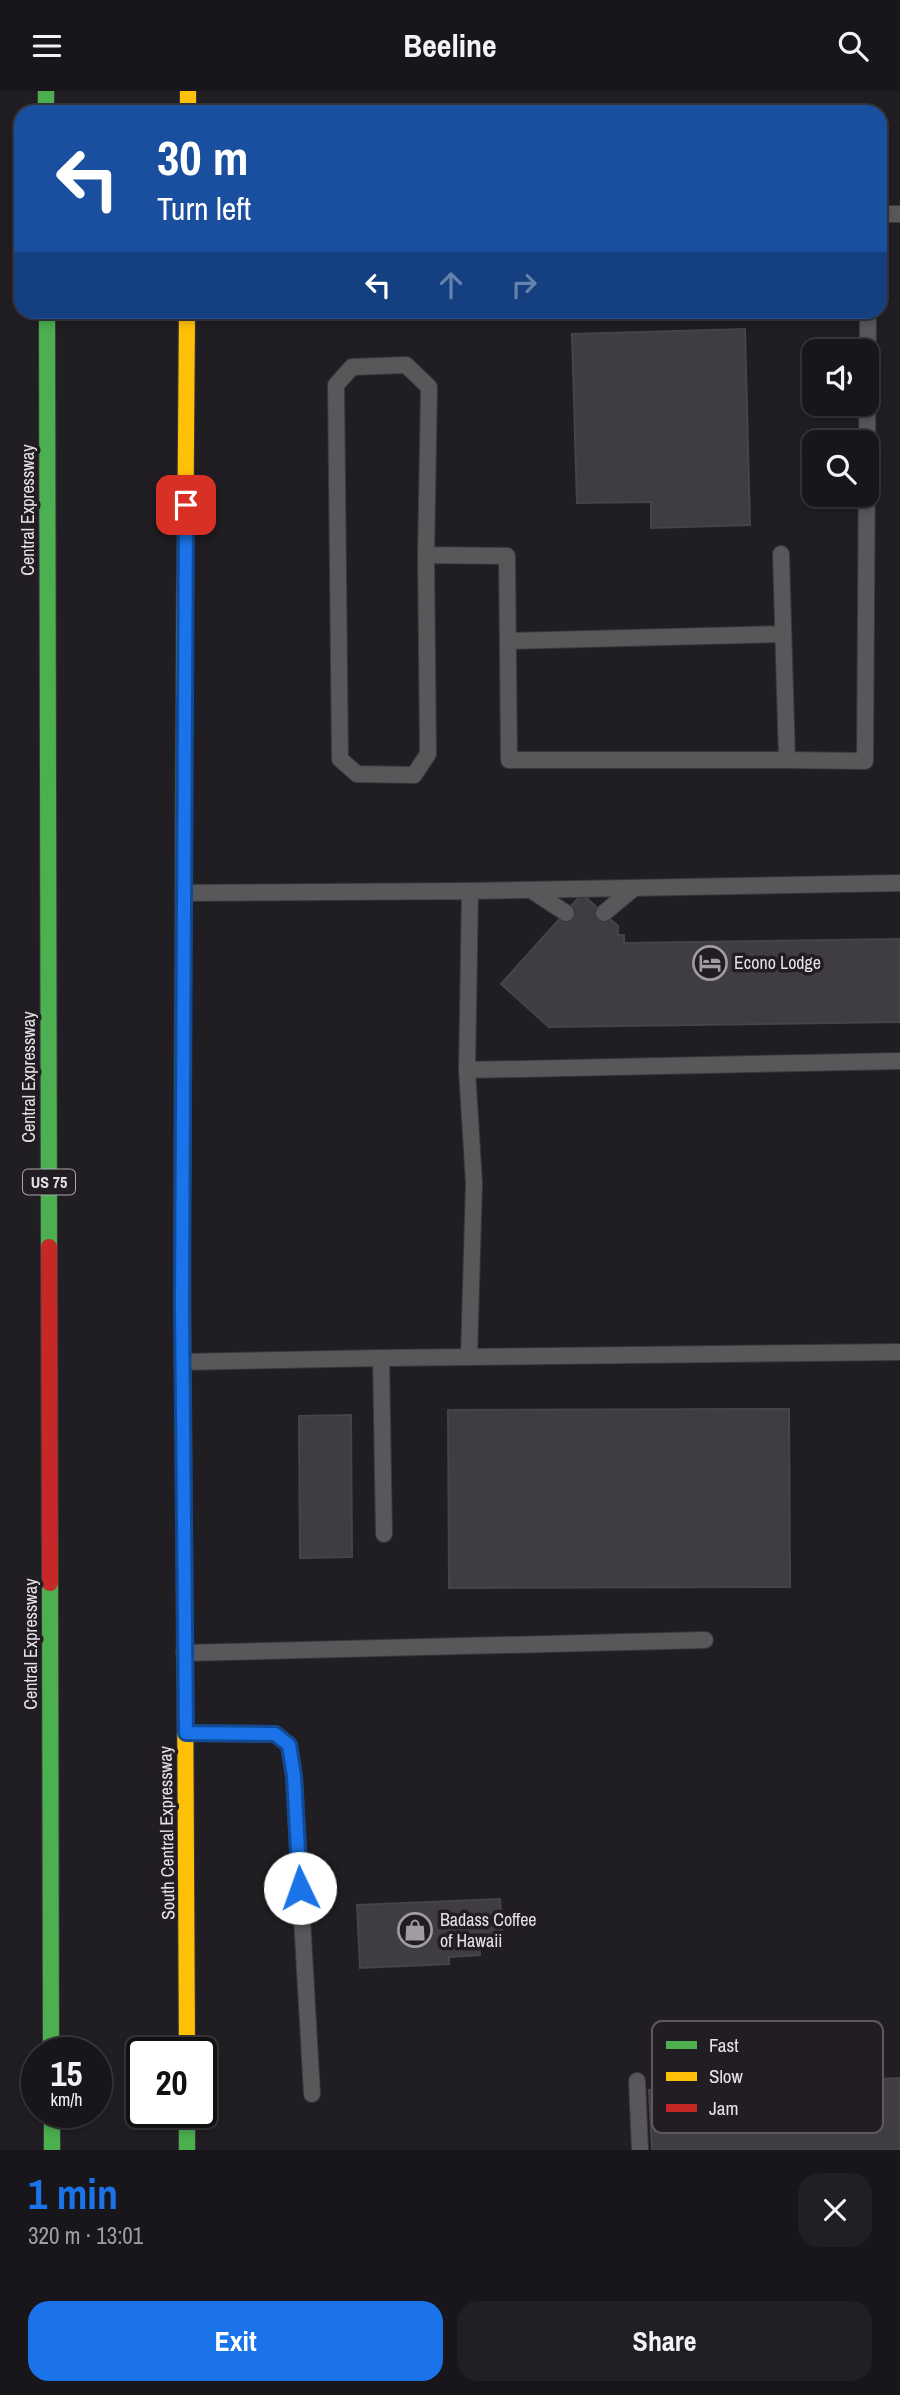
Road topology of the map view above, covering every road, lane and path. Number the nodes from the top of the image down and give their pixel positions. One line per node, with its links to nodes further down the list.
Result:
1 (47, 319): 26 (main road, Central Expressway / US 75)
2 (187, 319): 13 (main road, South Central Expressway)
3 (868, 319): 8 (lane)
4 (781, 554): 6 (lane)
5 (426, 555): 5 (lane); 7 (lane)
6 (783, 635): 7 (lane); 8 (lane)
7 (508, 641): 8 (lane)
8 (787, 760)
9 (900, 883): 10 (lane)
10 (634, 888): 11 (lane); 15 (lane)
11 (531, 890): 12 (lane); 14 (lane)
12 (470, 891): 13 (lane); 17 (lane)
13 (183, 893): 21 (main road, South Central Expressway)
14 (566, 913)
15 (604, 913)
16 (900, 1061): 17 (lane)
17 (467, 1070): 19 (lane)
18 (900, 1352): 19 (lane)
19 (469, 1356): 20 (lane)
20 (381, 1358): 21 (lane); 22 (lane)
21 (182, 1362): 24 (main road, South Central Expressway)
22 (384, 1534)
23 (705, 1640): 24 (lane)
24 (184, 1653): 25 (main road, South Central Expressway)
25 (186, 1733): 27 (main road, South Central Expressway); 29 (lane)
26 (51, 2037)
27 (187, 2037)
28 (637, 2081): 34 (lane)
29 (312, 2094)
30 (52, 2128): 32 (main road)
31 (187, 2128): 33 (main road)
32 (52, 2150)
33 (187, 2150)
34 (640, 2150)

